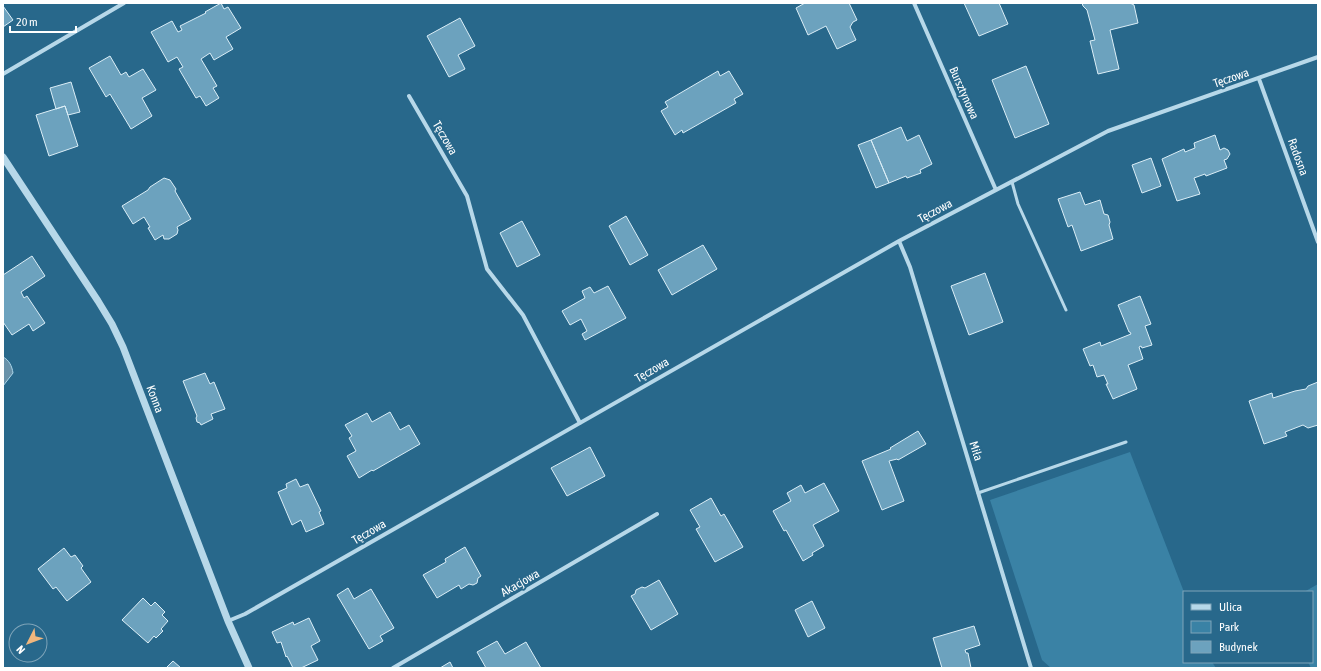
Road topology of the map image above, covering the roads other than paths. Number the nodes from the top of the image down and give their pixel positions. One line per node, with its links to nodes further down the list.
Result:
1 (124, 3): 4 (street)
2 (914, 3): 9 (street, Bursztynowa)
3 (1318, 57): 5 (street, Tęczowa)
4 (3, 74)
5 (1259, 79): 8 (street, Tęczowa); 11 (street, Radosna)
6 (410, 96): 13 (street, Tęczowa)
7 (3, 157): 17 (street, Konna)
8 (1012, 182): 9 (street, Tęczowa); 12 (lane)
9 (996, 190): 10 (street, Tęczowa)
10 (899, 241): 13 (street, Tęczowa); 15 (street, Miła)
11 (1318, 242)
12 (1066, 310)
13 (580, 422): 17 (street, Tęczowa)
14 (1126, 442): 15 (lane)
15 (978, 493): 20 (street, Miła)
16 (657, 514): 19 (street, Akacjowa)
17 (228, 621): 18 (street, Konna)
18 (249, 668)
19 (393, 668)
20 (1031, 668)

